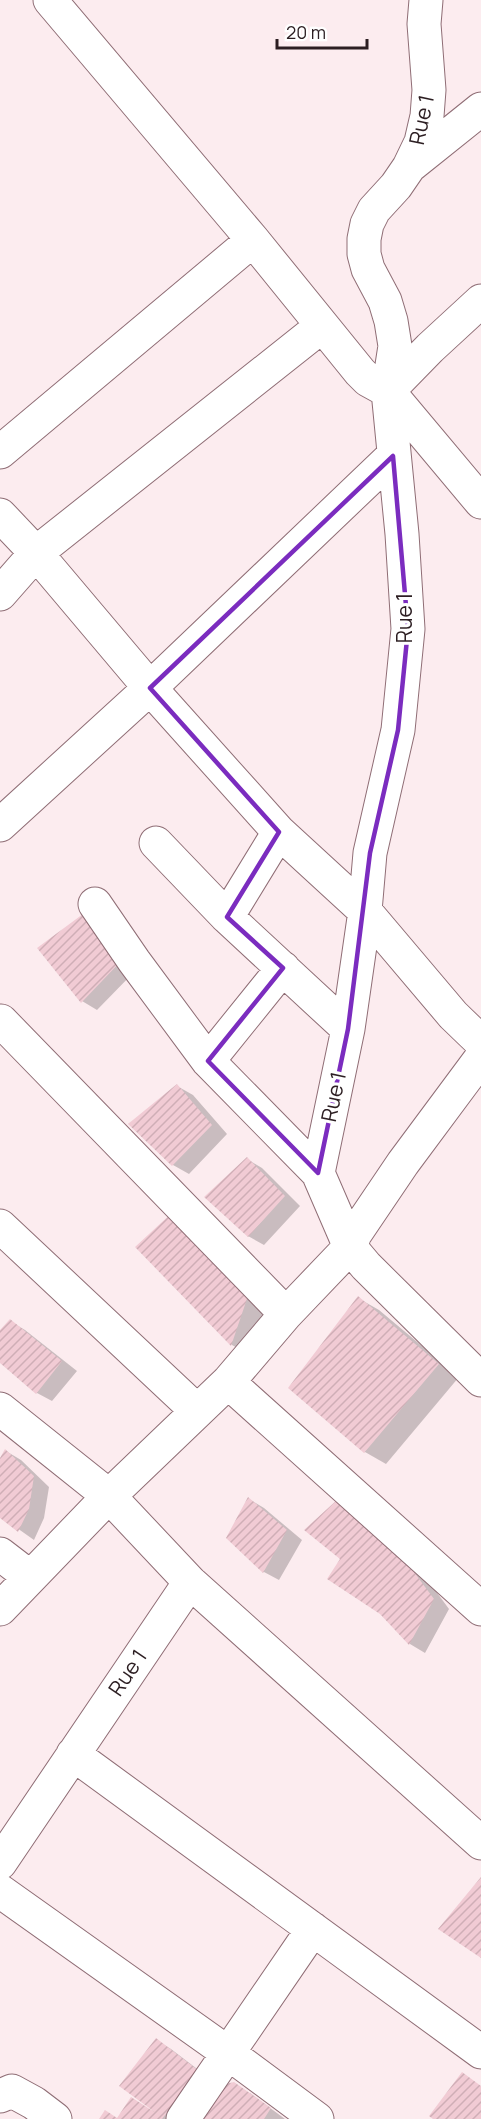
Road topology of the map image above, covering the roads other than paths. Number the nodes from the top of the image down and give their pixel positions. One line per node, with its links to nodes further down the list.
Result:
1 (50, 0): 6 (street)
2 (75, 0): 9 (street)
3 (426, 0): 5 (street, Rue 1)
4 (481, 109): 5 (street)
5 (410, 167): 9 (street, Rue 1)
6 (253, 240): 8 (street); 10 (street)
7 (481, 301): 9 (street)
8 (322, 326): 9 (street); 14 (street)
9 (388, 391): 11 (street, Rue 1); 12 (street)
10 (0, 452)
11 (393, 456): 16 (street); 21 (street, Rue 1)
12 (481, 502)
13 (0, 515): 14 (street)
14 (36, 553): 15 (street); 16 (street)
15 (0, 594)
16 (150, 688): 17 (street); 18 (street)
17 (0, 825)
18 (279, 832): 21 (street); 22 (street)
19 (156, 843): 22 (street)
20 (95, 903): 28 (street)
21 (365, 911): 25 (street, Rue 1); 26 (street)
22 (227, 917): 23 (street)
23 (283, 968): 25 (street); 28 (street)
24 (2, 1021): 32 (street)
25 (348, 1029): 29 (street, Rue 1)
26 (481, 1042)
27 (481, 1058): 31 (street)
28 (208, 1061): 29 (street)
29 (318, 1173): 31 (street)
30 (0, 1226): 36 (street)
31 (350, 1247): 32 (street); 33 (street)
32 (286, 1314): 34 (street)
33 (481, 1380)
34 (228, 1382): 36 (street); 42 (street)
35 (0, 1409): 37 (street)
36 (197, 1411): 37 (street)
37 (109, 1496): 39 (street); 40 (street)
38 (0, 1554): 39 (street)
39 (30, 1577): 41 (street)
40 (190, 1582): 43 (street, Rue 1); 44 (street)
41 (0, 1609)
42 (481, 1609)
43 (74, 1754): 45 (street, Rue 1); 47 (street)
44 (481, 1843)
45 (0, 1863)
46 (0, 1891): 49 (street)
47 (313, 1929): 48 (street); 49 (street)
48 (481, 2052)
49 (228, 2053): 52 (street); 53 (street)
50 (0, 2096): 51 (street)
51 (56, 2119)
52 (183, 2119)
53 (317, 2119)

